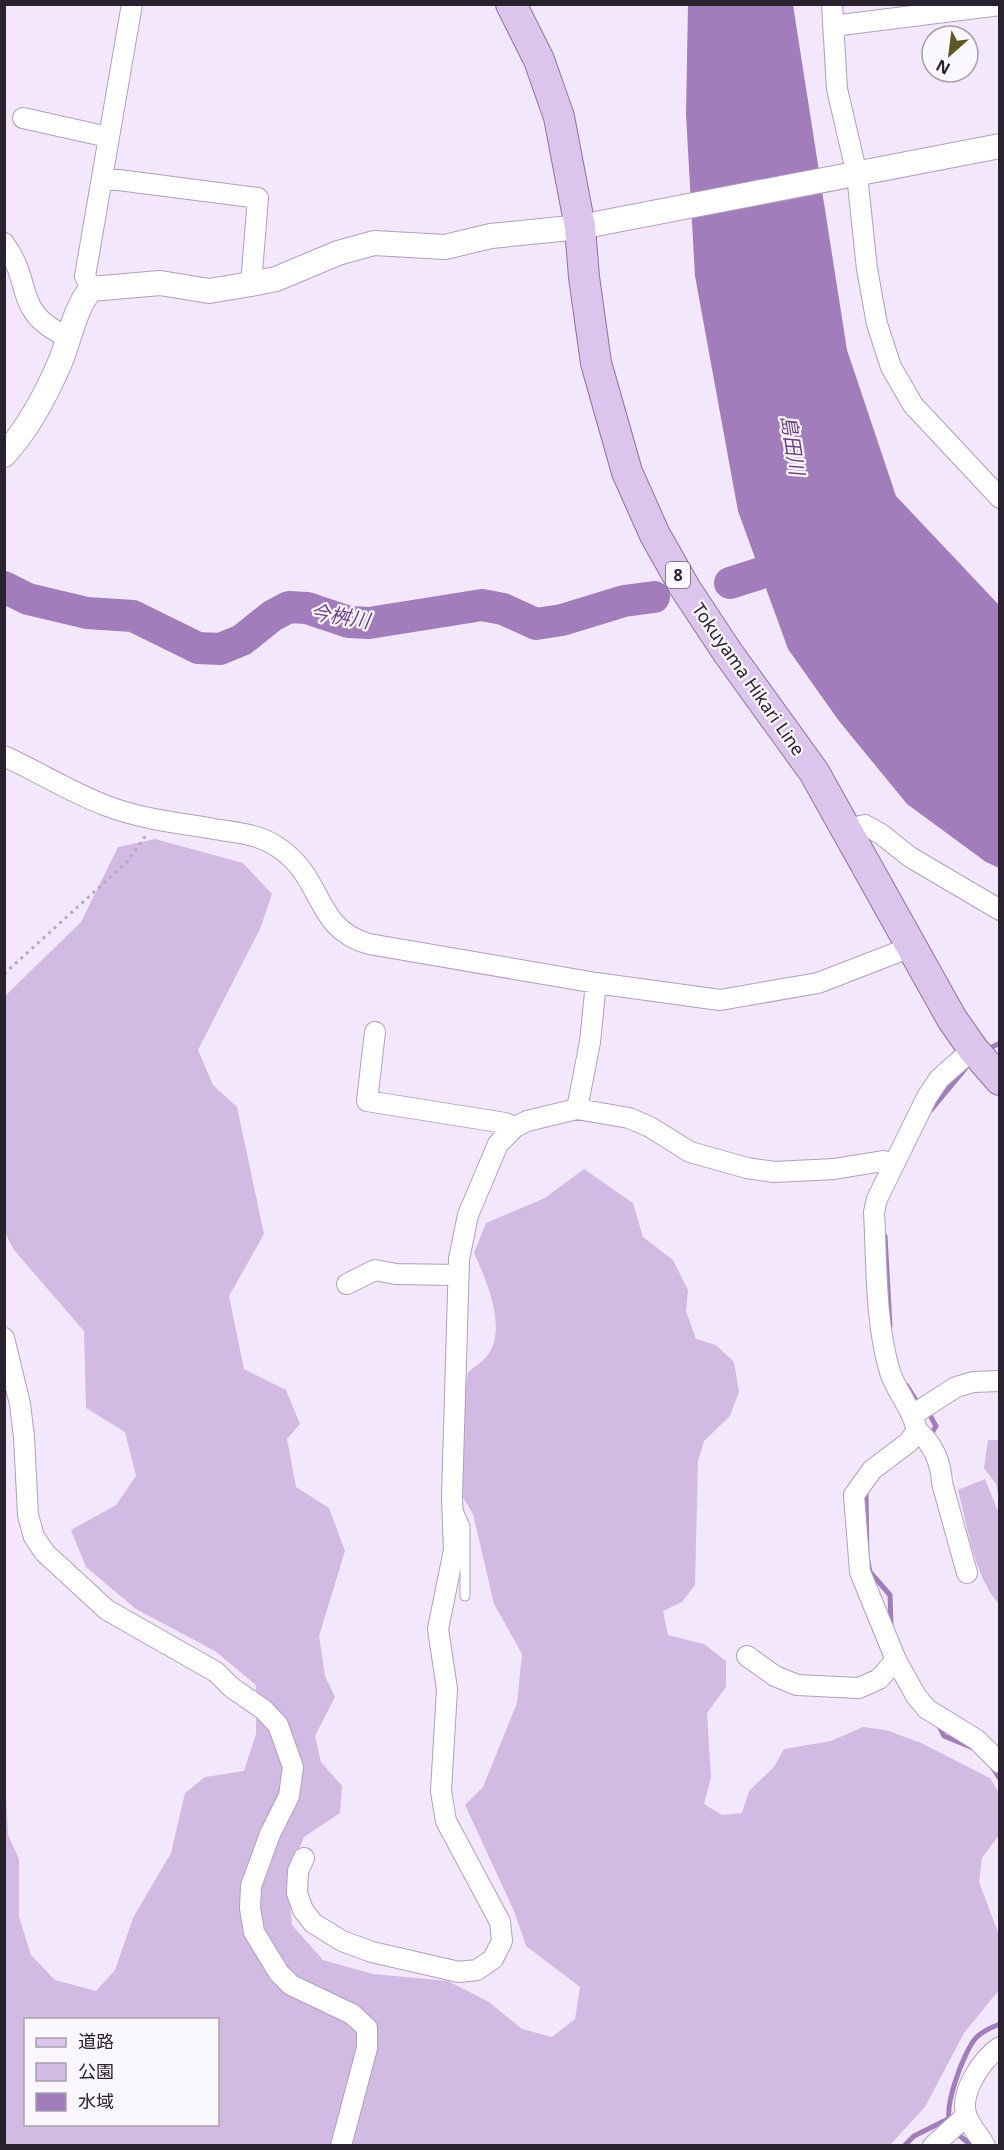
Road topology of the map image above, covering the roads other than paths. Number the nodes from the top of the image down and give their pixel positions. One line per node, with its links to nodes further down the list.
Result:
1 (132, 4): 7 (street)
2 (511, 4): 11 (main road, Tokuyama Hikari Line / 8)
3 (832, 4): 5 (street)
4 (999, 5): 5 (street)
5 (833, 26): 9 (street)
6 (23, 118): 7 (street)
7 (108, 137): 10 (street)
8 (999, 146): 9 (street)
9 (848, 177): 11 (street); 17 (street)
10 (103, 178): 13 (street); 14 (street)
11 (589, 225): 13 (street); 19 (main road, Tokuyama Hikari Line / 8)
12 (4, 243): 15 (street)
13 (251, 284): 14 (street)
14 (91, 288): 15 (street)
15 (69, 338): 16 (street)
16 (4, 455)
17 (999, 498)
18 (4, 756): 22 (street)
19 (848, 829): 20 (street); 21 (main road, Tokuyama Hikari Line / 8)
20 (999, 910)
21 (911, 947): 22 (street); 24 (main road, Tokuyama Hikari Line / 8)
22 (596, 983): 26 (street)
23 (375, 1032): 27 (street)
24 (973, 1049): 25 (main road, Tokuyama Hikari Line / 8); 28 (street)
25 (999, 1080)
26 (577, 1108): 27 (street); 28 (street)
27 (515, 1127): 29 (street)
28 (894, 1163): 33 (street)
29 (457, 1275): 30 (street); 34 (street)
30 (347, 1284)
31 (4, 1338): 43 (street)
32 (999, 1381): 33 (street)
33 (915, 1422): 35 (street); 38 (street)
34 (452, 1497): 36 (lane); 40 (street)
35 (967, 1573)
36 (465, 1596)
37 (747, 1656): 38 (street)
38 (896, 1660): 39 (street)
39 (999, 1763)
40 (304, 1858)
41 (999, 2047): 42 (street)
42 (966, 2116): 44 (street); 45 (street)
43 (340, 2145)
44 (933, 2145)
45 (984, 2145)

